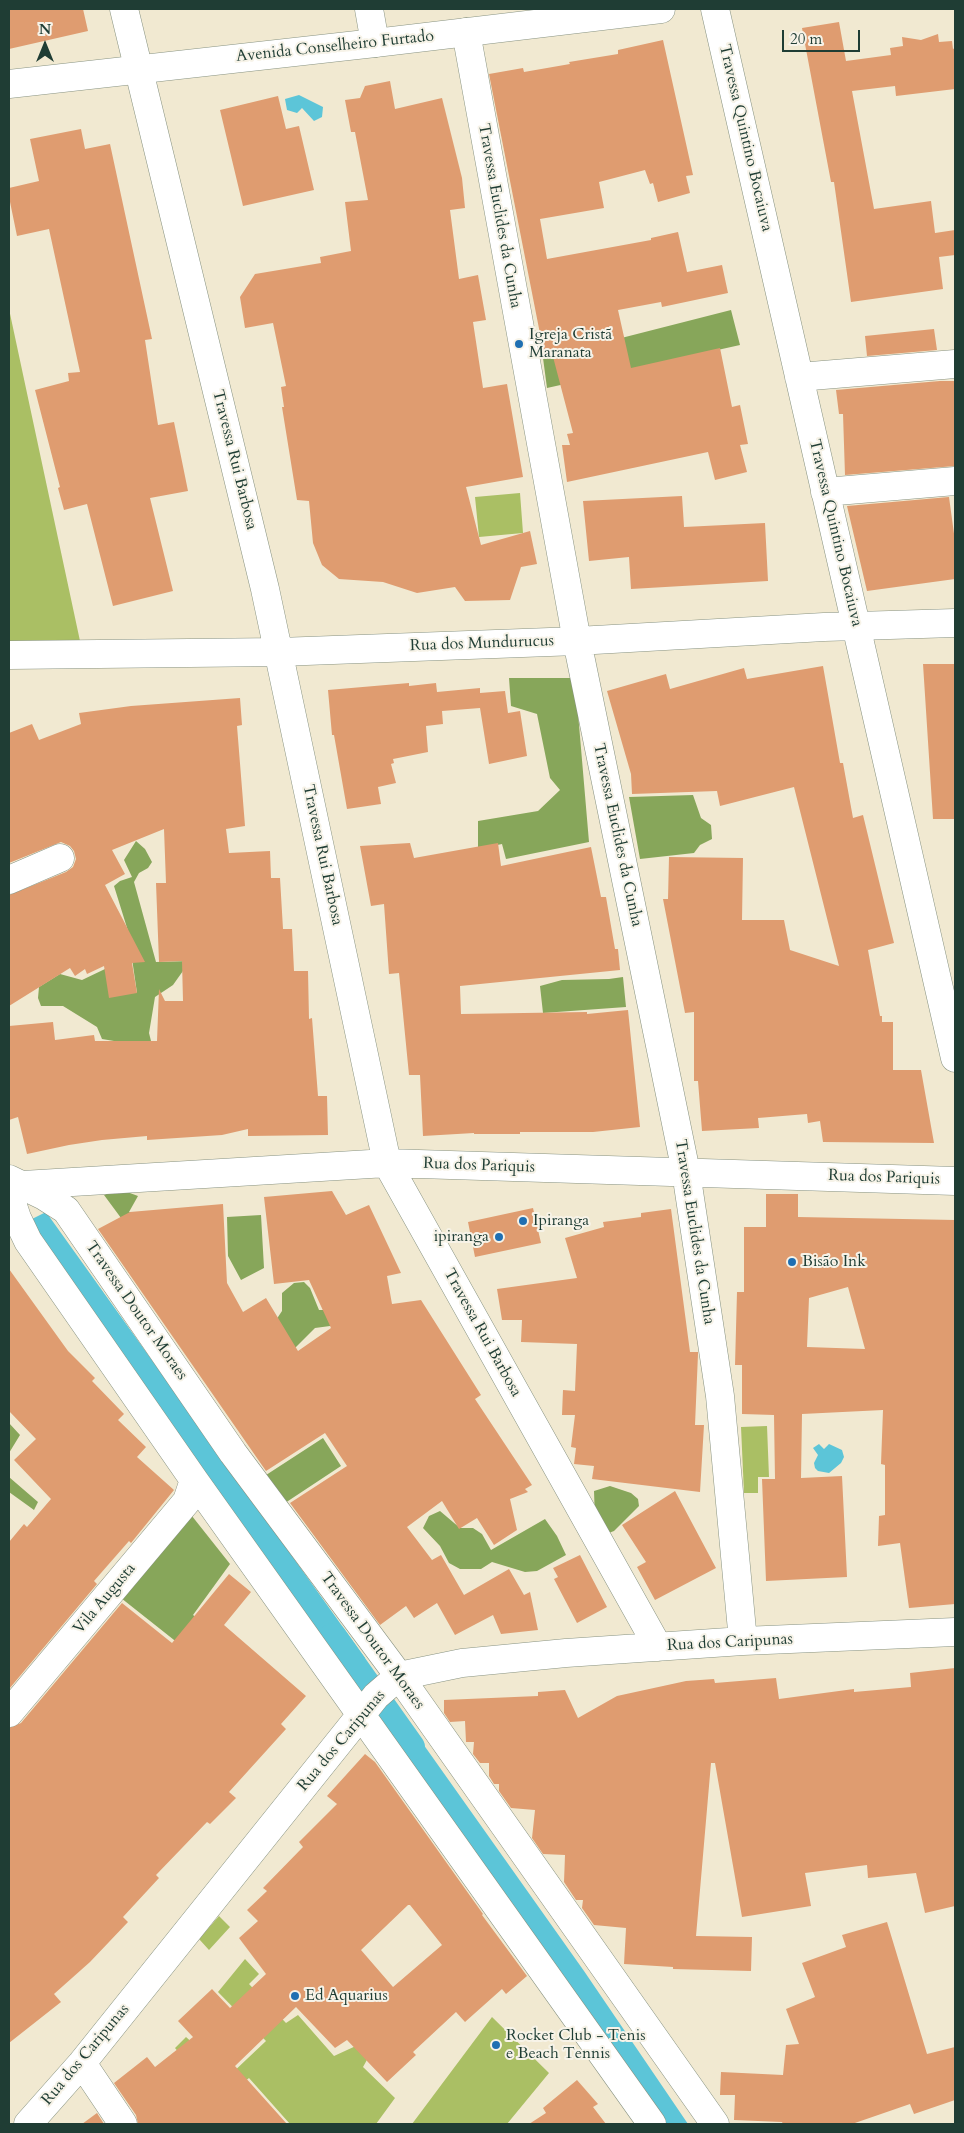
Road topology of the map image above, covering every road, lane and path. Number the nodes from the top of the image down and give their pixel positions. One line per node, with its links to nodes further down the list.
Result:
1 (124, 9): 7 (street, Travessa Rui Barbosa)
2 (369, 9): 6 (street)
3 (661, 9): 5 (street, Avenida Conselheiro Furtado)
4 (715, 9): 10 (street, Travessa Quintino Bocaiuva)
5 (466, 32): 6 (street, Avenida Conselheiro Furtado); 15 (street, Travessa Euclides da Cunha)
6 (375, 43): 7 (street, Avenida Conselheiro Furtado)
7 (138, 68): 8 (street, Avenida Conselheiro Furtado); 16 (street, Travessa Rui Barbosa)
8 (9, 84)
9 (955, 364): 10 (street)
10 (799, 377): 12 (street, Travessa Quintino Bocaiuva)
11 (955, 481): 12 (street)
12 (826, 492): 14 (street, Travessa Quintino Bocaiuva)
13 (955, 623): 14 (street, Rua dos Mundurucus)
14 (856, 626): 15 (street, Rua dos Mundurucus); 20 (street, Travessa Quintino Bocaiuva)
15 (577, 641): 16 (street, Rua dos Mundurucus); 22 (street, Travessa Euclides da Cunha)
16 (279, 652): 17 (street, Rua dos Mundurucus); 21 (street, Travessa Rui Barbosa)
17 (9, 655)
18 (60, 858): 19 (street)
19 (9, 880)
20 (955, 1058)
21 (387, 1163): 22 (street, Rua dos Pariquis); 24 (street, Rua dos Pariquis); 28 (street, Travessa Rui Barbosa)
22 (686, 1172): 23 (street, Rua dos Pariquis); 27 (street, Travessa Euclides da Cunha)
23 (955, 1181)
24 (11, 1190): 25 (street); 29 (street, Travessa Doutor Moraes)
25 (194, 1480): 30 (street, Vila Augusta); 31 (street)
26 (955, 1632): 27 (street, Rua dos Caripunas)
27 (744, 1641): 28 (street, Rua dos Caripunas)
28 (658, 1647): 29 (street, Rua dos Caripunas)
29 (399, 1676): 31 (street, Rua dos Caripunas); 36 (street, Travessa Doutor Moraes)
30 (9, 1713)
31 (362, 1716): 32 (street, Rua dos Caripunas); 35 (street)
32 (82, 2063): 33 (street, Rua dos Caripunas); 34 (street)
33 (28, 2124)
34 (123, 2124)
35 (652, 2124)
36 (715, 2124)

